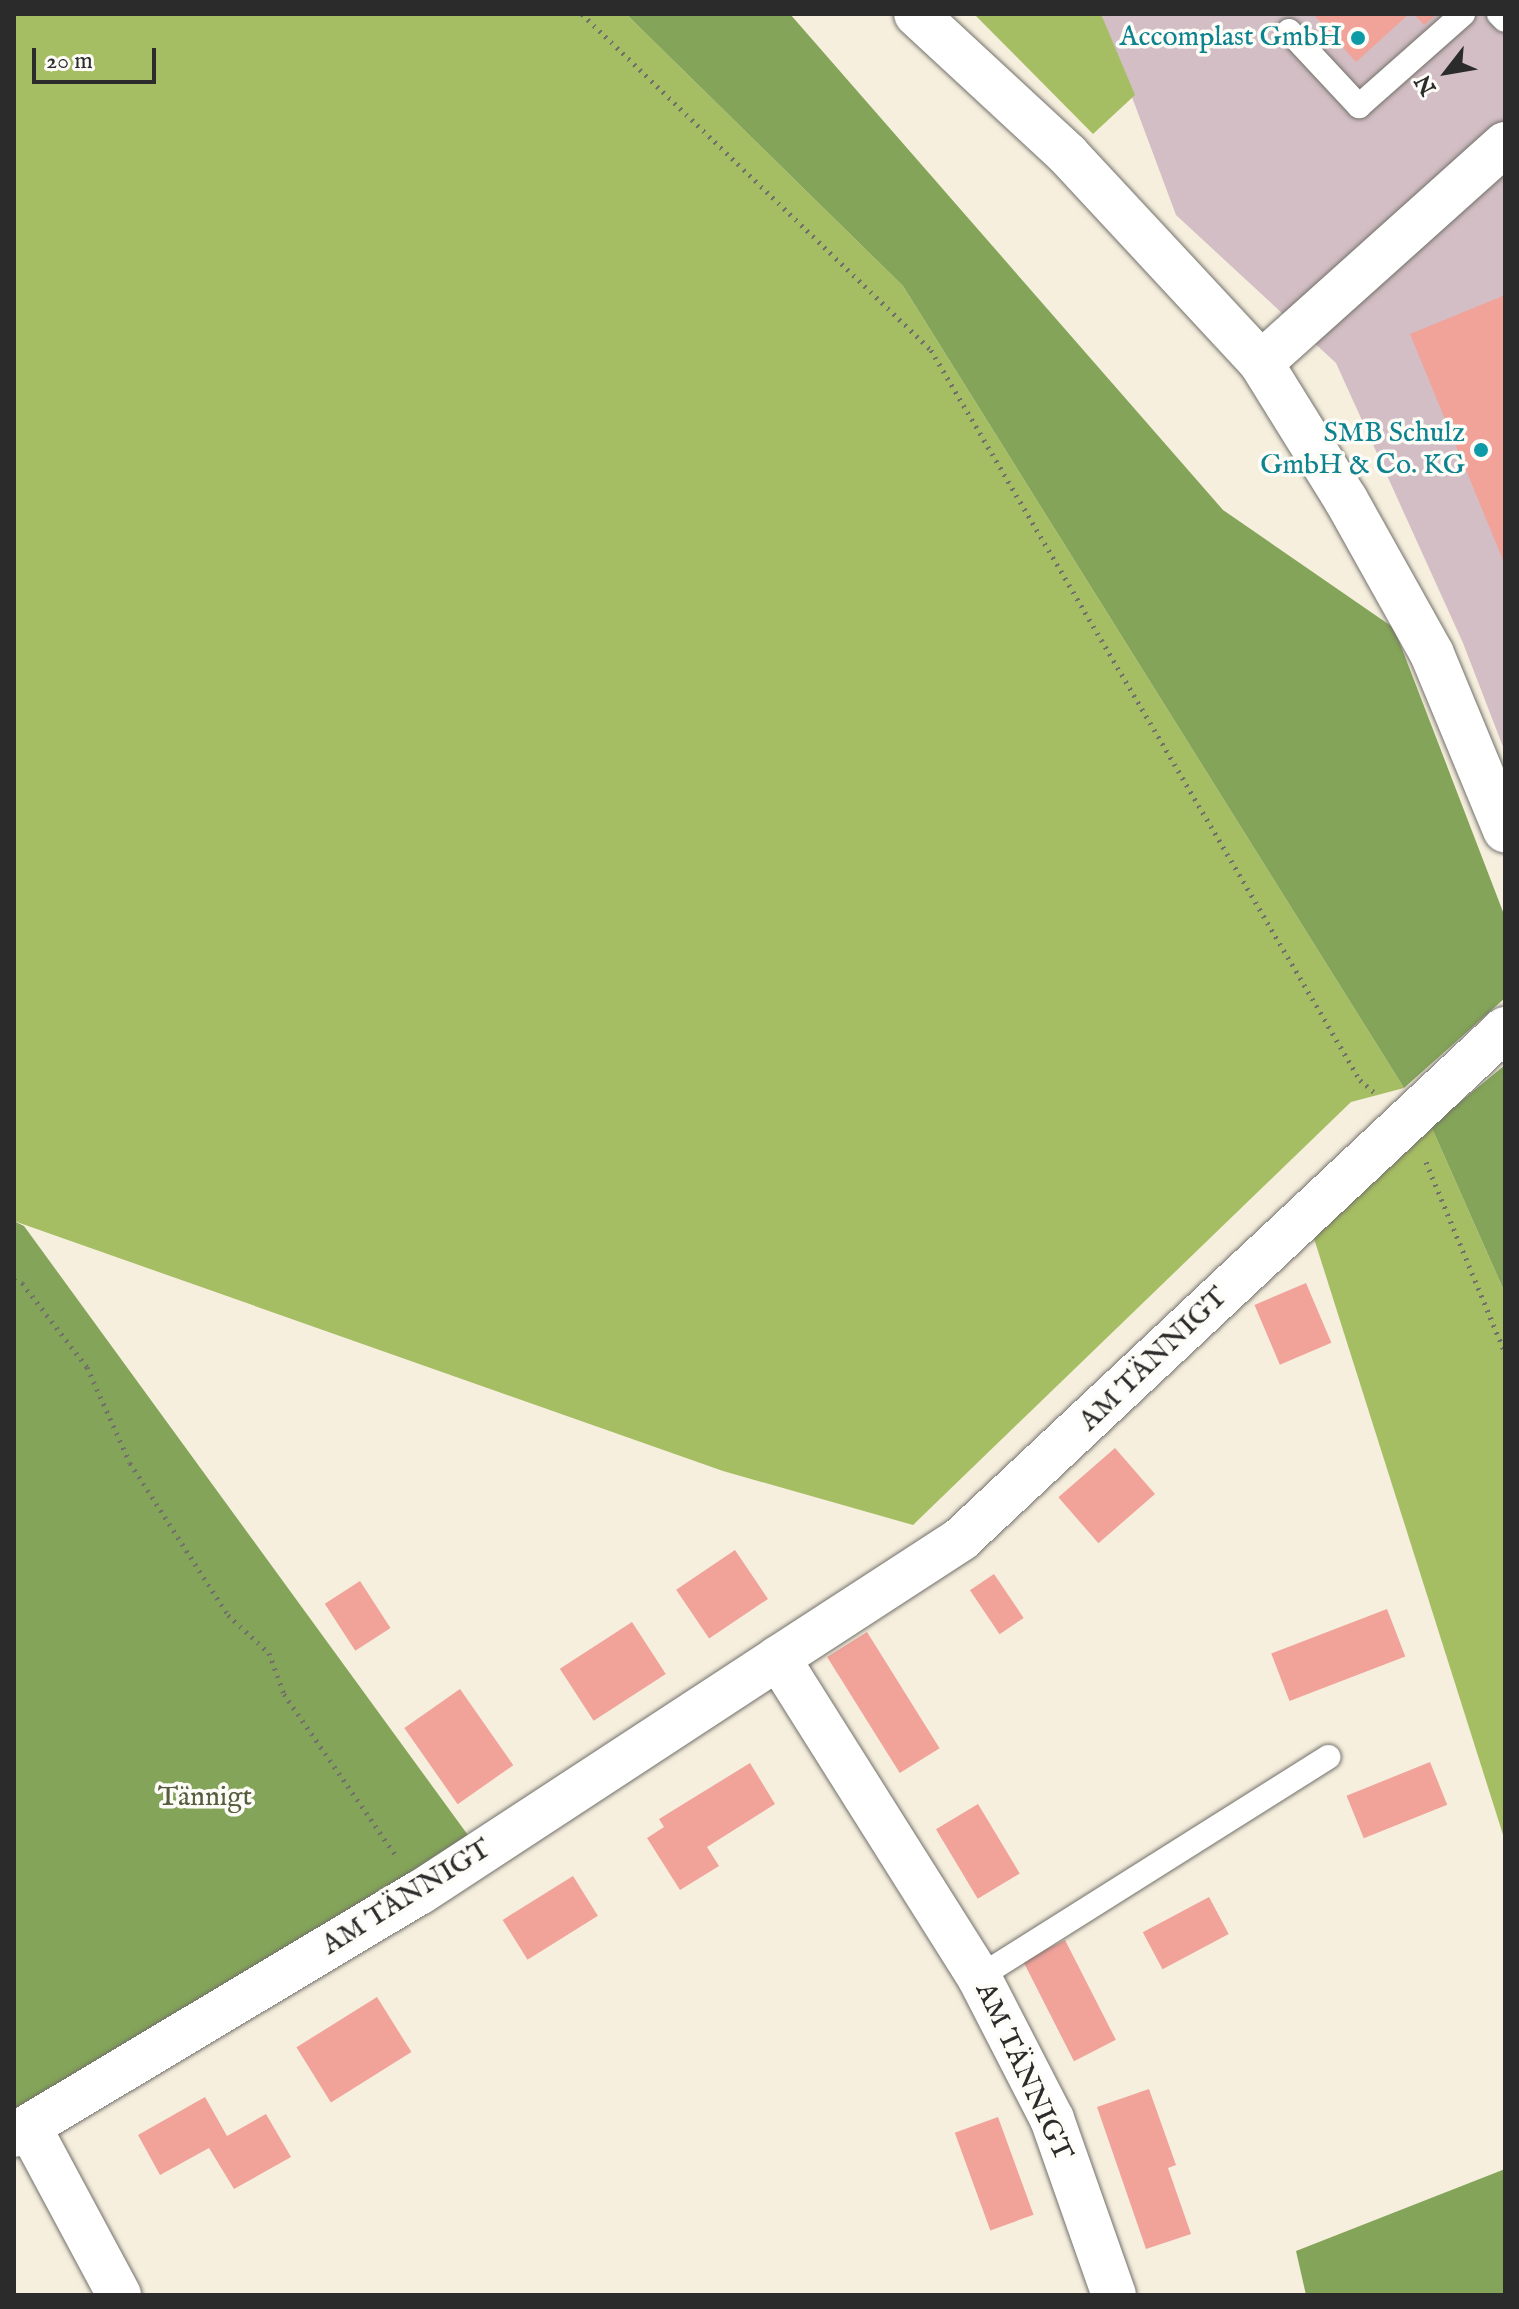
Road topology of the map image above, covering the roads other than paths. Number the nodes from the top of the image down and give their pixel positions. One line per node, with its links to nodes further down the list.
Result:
1 (916, 14): 7 (street)
2 (1463, 14): 5 (lane)
3 (1499, 14): 4 (lane)
4 (1505, 20)
5 (1289, 31)
6 (1505, 144): 7 (street)
7 (1261, 363): 8 (street)
8 (1505, 830)
9 (1505, 1029): 10 (street, AM TÄNNIGT)
10 (778, 1658): 12 (street, AM TÄNNIGT); 13 (street, AM TÄNNIGT)
11 (1328, 1757): 12 (lane)
12 (979, 1977): 15 (street, AM TÄNNIGT)
13 (22, 2131): 14 (street, AM TÄNNIGT)
14 (119, 2295)
15 (1114, 2295)

